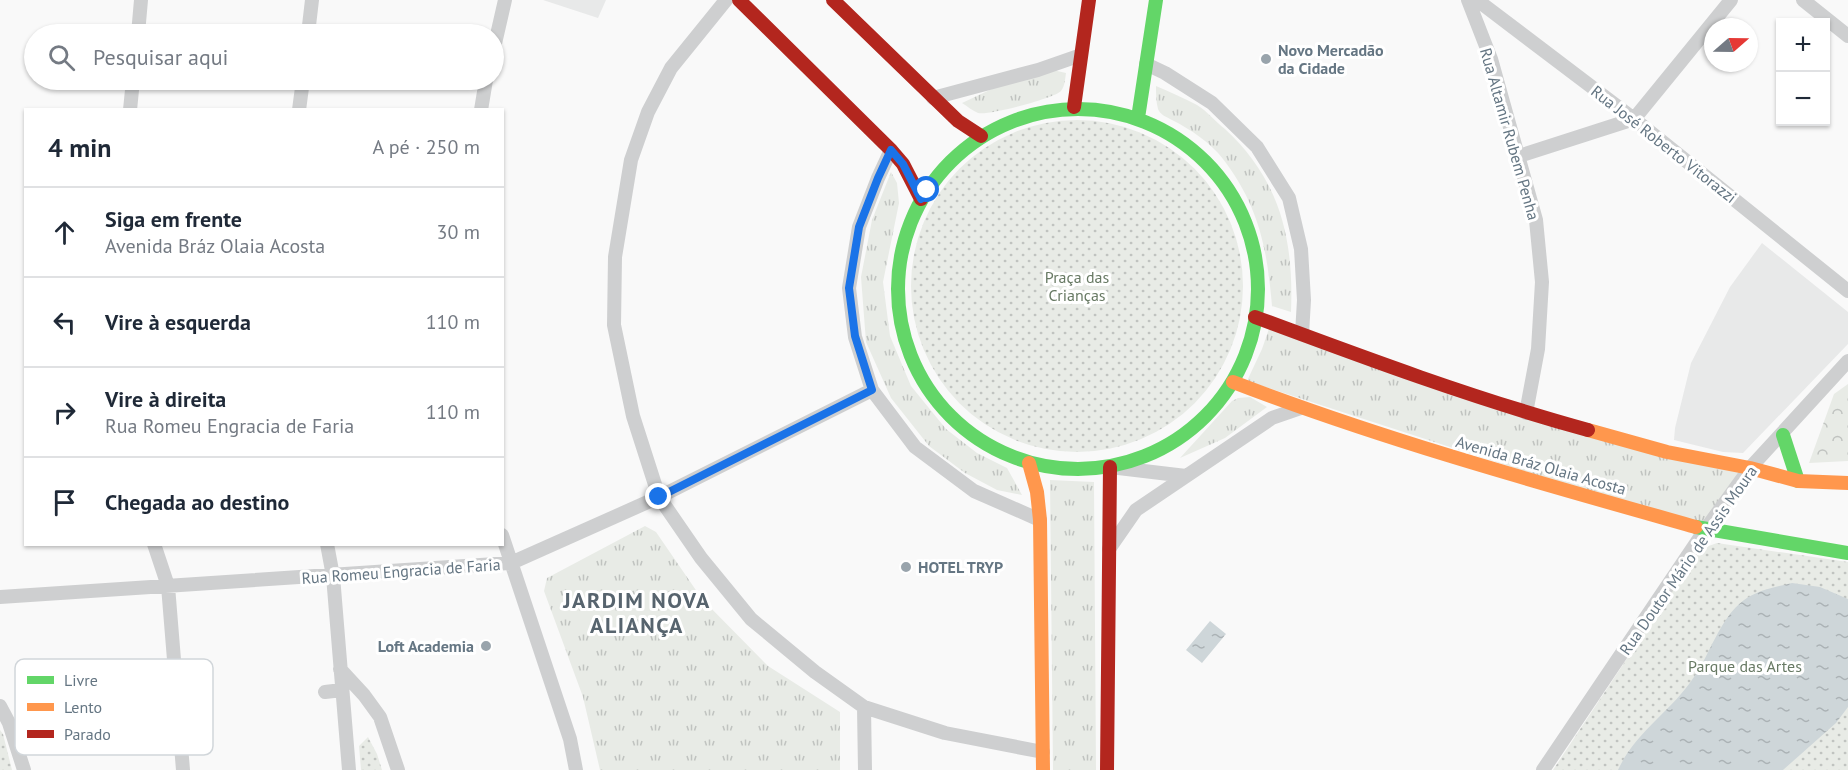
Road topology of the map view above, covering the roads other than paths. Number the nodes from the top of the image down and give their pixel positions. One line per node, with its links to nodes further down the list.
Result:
1 (141, 0): 13 (street)
2 (312, 0): 14 (street)
3 (505, 0): 15 (street)
4 (726, 0): 48 (street)
5 (739, 0): 30 (main road)
6 (833, 0): 22 (main road)
7 (1089, 0): 17 (main road)
8 (1156, 0): 18 (main road)
9 (1468, 0): 31 (street, Rua Altamir Rubem Penha)
10 (1477, 0): 28 (street, Rua José Roberto Vitorazzi)
11 (1731, 0): 28 (street)
12 (1803, 0): 16 (street)
13 (139, 24)
14 (309, 24)
15 (500, 24)
16 (1848, 36)
17 (1081, 55): 22 (street); 23 (main road)
18 (1146, 64): 27 (main road); 35 (street)
19 (132, 90): 24 (street)
20 (302, 90): 25 (street)
21 (484, 90): 26 (street)
22 (933, 98): 29 (main road)
23 (1074, 107): 27 (main road); 29 (main road)
24 (130, 108)
25 (299, 108)
26 (481, 108)
27 (1138, 118): 34 (main road)
28 (1634, 118): 31 (street); 33 (street, Rua José Roberto Vitorazzi)
29 (981, 136): 32 (main road)
30 (891, 150): 32 (main road); 38 (street)
31 (1519, 156): 40 (street, Rua Altamir Rubem Penha)
32 (921, 199): 42 (main road)
33 (1848, 291)
34 (1255, 317): 35 (main road); 37 (main road)
35 (1302, 334): 40 (main road)
36 (1848, 361): 41 (street, Rua Doutor Mário de Assis Moura)
37 (1233, 382): 39 (main road, Avenida Bráz Olaia Acosta); 43 (main road)
38 (872, 390): 48 (street, Rua Romeu Engracia de Faria); 49 (street)
39 (1301, 408): 45 (street); 50 (main road, Avenida Bráz Olaia Acosta)
40 (1526, 413): 44 (main road)
41 (1783, 435): 44 (street, Rua Doutor Mário de Assis Moura); 46 (main road)
42 (1029, 463): 43 (main road); 49 (main road)
43 (1110, 467): 45 (street); 54 (main road)
44 (1750, 468): 46 (main road); 50 (street, Rua Doutor Mário de Assis Moura)
45 (1186, 476): 54 (street)
46 (1798, 481): 47 (main road)
47 (1848, 483)
48 (659, 497): 56 (street, Rua Romeu Engracia de Faria); 65 (street)
49 (1040, 520): 67 (main road)
50 (1705, 530): 55 (main road, Avenida Bráz Olaia Acosta); 78 (street, Rua Doutor Mário de Assis Moura)
51 (504, 541): 56 (street)
52 (155, 546): 58 (street)
53 (327, 546): 57 (street)
54 (1109, 549): 77 (main road)
55 (1848, 553)
56 (511, 563): 57 (street, Rua Romeu Engracia de Faria); 74 (street)
57 (333, 576): 58 (street, Rua Romeu Engracia de Faria); 61 (street)
58 (168, 586): 59 (street, Rua Romeu Engracia de Faria); 60 (street)
59 (0, 597)
60 (174, 659)
61 (340, 669): 62 (street); 73 (street)
62 (342, 690): 63 (street); 72 (street)
63 (325, 692)
64 (0, 706): 66 (street)
65 (864, 707): 67 (street); 75 (street)
66 (15, 742)
67 (1043, 752): 76 (main road)
68 (19, 755): 70 (street)
69 (182, 755): 71 (street)
70 (24, 770)
71 (183, 770)
72 (349, 770)
73 (398, 770)
74 (576, 770)
75 (865, 770)
76 (1043, 770)
77 (1107, 770)
78 (1543, 770)

